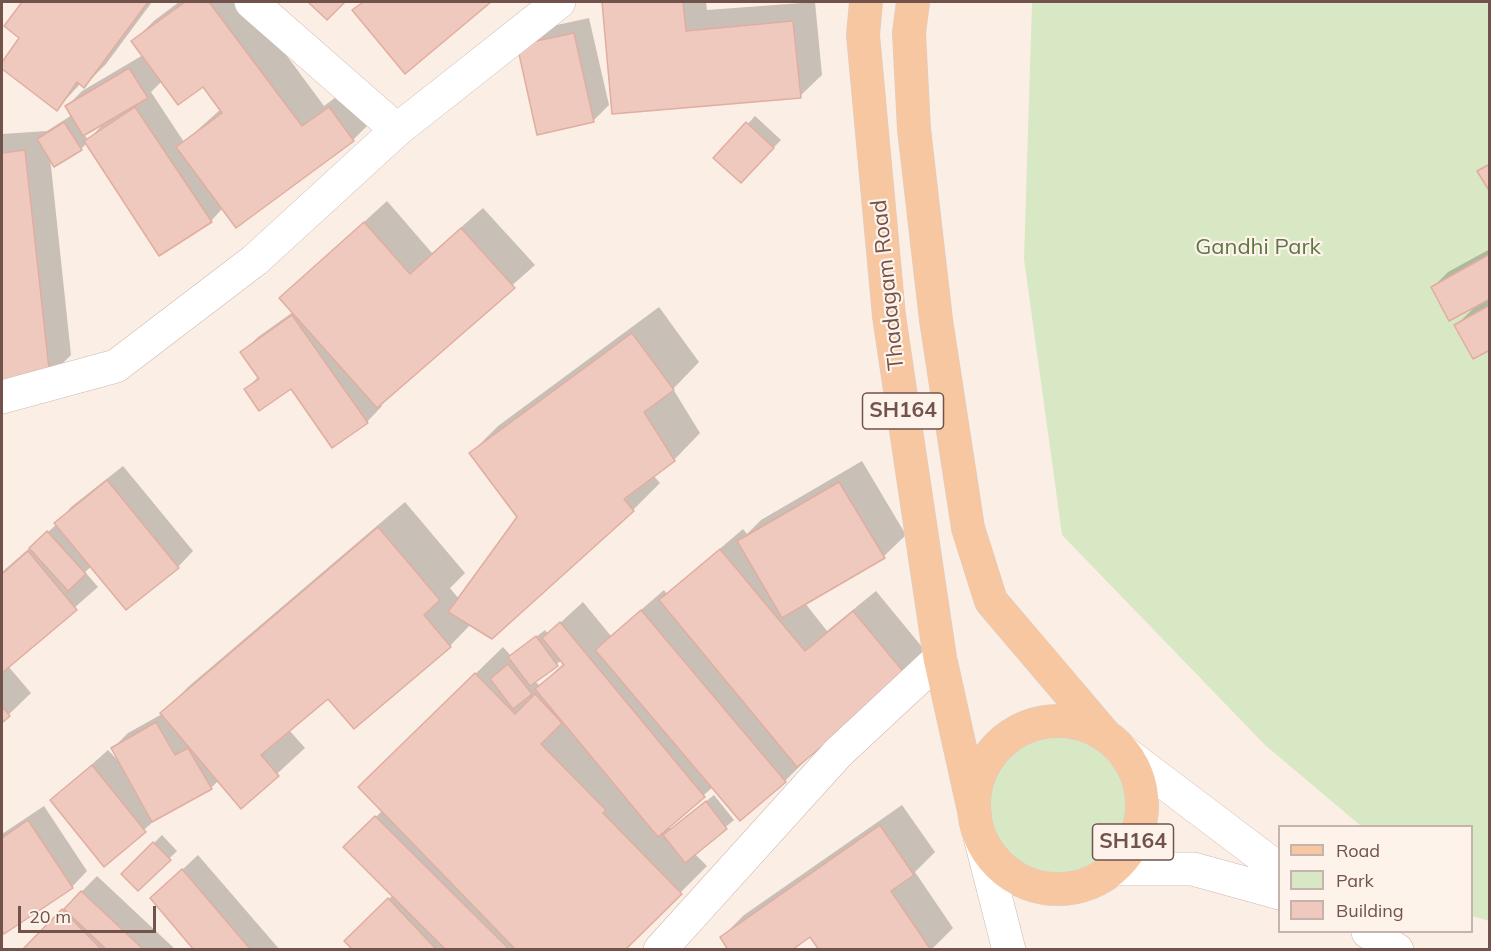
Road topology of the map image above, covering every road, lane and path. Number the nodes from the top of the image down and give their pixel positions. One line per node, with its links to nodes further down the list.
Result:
1 (251, 2): 5 (street)
2 (559, 2): 5 (street)
3 (866, 2): 7 (main road, Thadagam Road / SH164)
4 (913, 2): 8 (main road, Thadagam Road / SH164)
5 (397, 130): 6 (street)
6 (2, 397)
7 (940, 658): 9 (main road, Thadagam Road / SH164); 14 (street)
8 (1112, 742): 9 (main road); 10 (street); 11 (main road, SH164)
9 (977, 826): 11 (main road, SH164); 15 (street)
10 (1278, 868)
11 (1114, 869): 12 (street)
12 (1278, 892)
13 (1370, 933): 16 (street)
14 (660, 950)
15 (1009, 950)
16 (1397, 950)

